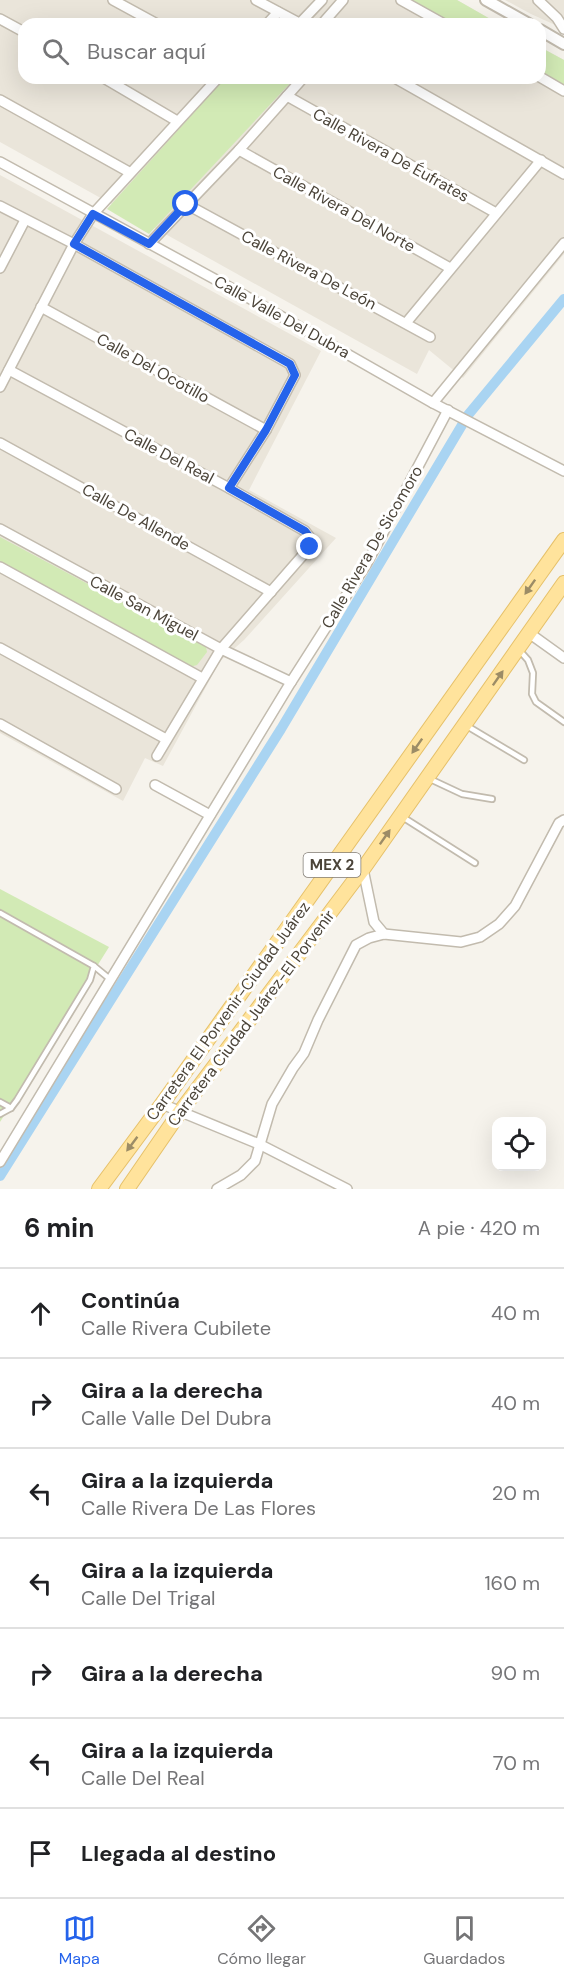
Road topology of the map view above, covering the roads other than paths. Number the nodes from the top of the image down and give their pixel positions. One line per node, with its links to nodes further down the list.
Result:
1 (113, 0): 9 (street)
2 (256, 0): 8 (street)
3 (322, 0): 12 (street)
4 (343, 0): 13 (street)
5 (401, 0): 14 (street)
6 (486, 0): 15 (street)
7 (538, 0): 18 (street)
8 (278, 12): 10 (street); 11 (street)
9 (146, 18)
10 (272, 18)
11 (290, 18)
12 (306, 18)
13 (326, 18)
14 (433, 18)
15 (518, 18)
16 (0, 19): 17 (street)
17 (18, 29)
18 (564, 29)
19 (546, 34): 20 (street)
20 (564, 44)
21 (546, 81): 26 (street)
22 (114, 84): 29 (street)
23 (212, 84): 29 (street)
24 (298, 84): 27 (street)
25 (406, 84): 31 (street)
26 (564, 91)
27 (287, 96): 30 (street); 37 (street, Calle Rivera De Éufrates)
28 (0, 100): 33 (street)
29 (177, 121): 33 (street)
30 (238, 150): 35 (street); 44 (street, Calle Rivera Del Norte)
31 (541, 160): 34 (street); 37 (street)
32 (0, 162): 38 (street, Calle Valle Del Dubra)
33 (129, 172): 38 (street)
34 (564, 174)
35 (186, 204): 42 (street); 46 (street, Calle Rivera De León)
36 (0, 206): 39 (street)
37 (496, 213): 44 (street)
38 (93, 214): 41 (street); 42 (street, Calle Valle Del Dubra)
39 (25, 220): 41 (street); 43 (street)
40 (564, 243): 50 (street)
41 (74, 244): 45 (street); 52 (street)
42 (149, 244): 50 (street, Calle Valle Del Dubra)
43 (0, 268)
44 (450, 268): 46 (street)
45 (40, 307): 48 (street); 52 (street, Calle Del Ocotillo)
46 (406, 323): 47 (street, Calle Rivera De León)
47 (430, 337)
48 (9, 370): 49 (street); 55 (street, Calle Del Real)
49 (0, 387)
50 (433, 403): 51 (street, Calle Valle Del Dubra)
51 (452, 412): 54 (street, Calle Valle Del Dubra); 67 (street, Calle Rivera De Sicomoro)
52 (266, 430): 55 (street)
53 (0, 443): 60 (street, Calle De Allende)
54 (564, 471)
55 (229, 488): 60 (street, Calle Del Real)
56 (0, 530): 63 (street, Calle San Miguel)
57 (564, 540): 88 (main road, Carretera El Porvenir-Ciudad Juárez / MEX 2, one-way to 88)
58 (0, 567): 66 (street)
59 (564, 583): 61 (main road, Carretera Ciudad Juárez-El Porvenir / MEX 2)
60 (272, 592): 63 (street, Calle Del Real)
61 (529, 633): 64 (main road, Carretera Ciudad Juárez-El Porvenir / MEX 2); 65 (street)
62 (0, 648): 71 (street)
63 (221, 649): 66 (street, Calle Del Real); 67 (street, Calle San Miguel)
64 (518, 649): 68 (lane); 70 (main road, Carretera Ciudad Juárez-El Porvenir / MEX 2, one-way to 64)
65 (564, 658)
66 (202, 678): 71 (street, Calle Del Real)
67 (291, 682): 78 (street, Calle Rivera De Sicomoro)
68 (564, 722)
69 (0, 724): 76 (street)
70 (465, 724): 73 (lane); 74 (main road, Carretera Ciudad Juárez-El Porvenir / MEX 2)
71 (166, 739): 72 (street, Calle Del Real)
72 (157, 756)
73 (524, 760)
74 (427, 778): 77 (lane); 79 (main road, Carretera Ciudad Juárez-El Porvenir / MEX 2)
75 (155, 785): 78 (street)
76 (116, 789)
77 (492, 799)
78 (210, 815): 86 (street, Calle Rivera De Sicomoro)
79 (401, 815): 81 (lane); 82 (main road, Carretera Ciudad Juárez-El Porvenir / MEX 2, one-way to 79)
80 (564, 820): 84 (street)
81 (475, 863)
82 (363, 869): 84 (street); 90 (main road, Carretera Ciudad Juárez-El Porvenir / MEX 2)
83 (0, 913): 85 (lane)
84 (384, 934): 92 (street)
85 (94, 966): 86 (lane); 89 (lane)
86 (111, 980): 93 (street, Calle Rivera De Sicomoro)
87 (0, 1102): 89 (lane)
88 (162, 1104): 90 (street); 94 (main road, Carretera El Porvenir-Ciudad Juárez / MEX 2, one-way to 94)
89 (11, 1108): 91 (lane)
90 (180, 1112): 92 (street); 95 (main road, Carretera Ciudad Juárez-El Porvenir / MEX 2)
91 (0, 1114)
92 (259, 1144): 96 (street); 97 (street)
93 (0, 1162)
94 (99, 1189)
95 (127, 1189)
96 (217, 1189)
97 (346, 1189)

